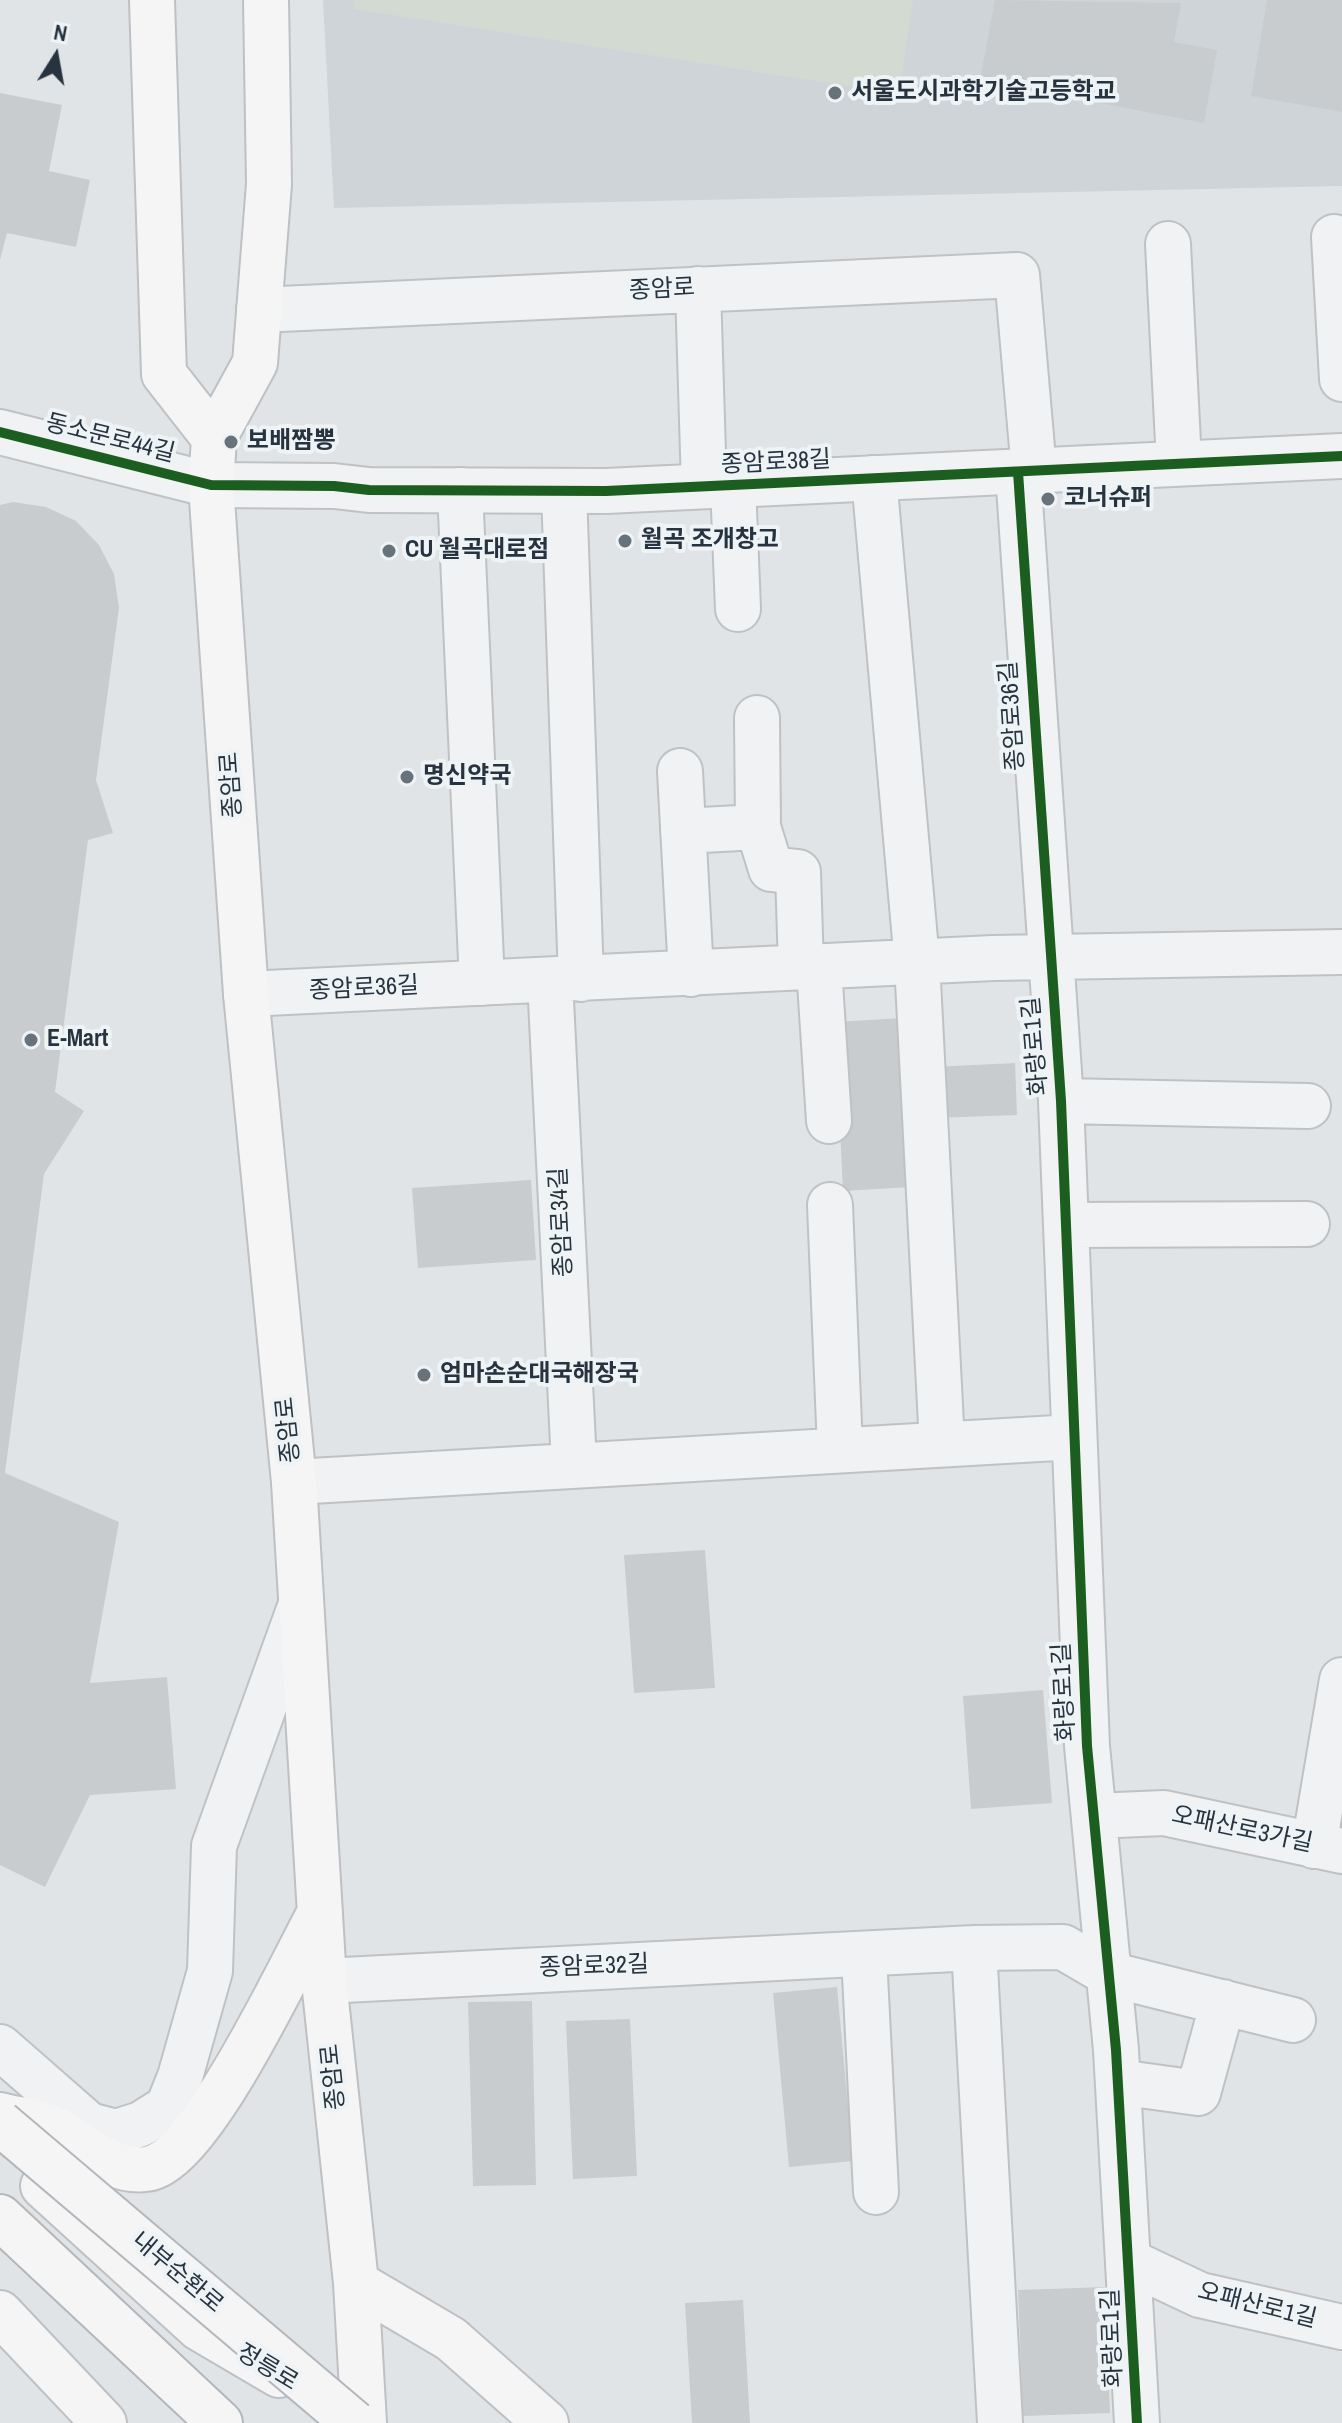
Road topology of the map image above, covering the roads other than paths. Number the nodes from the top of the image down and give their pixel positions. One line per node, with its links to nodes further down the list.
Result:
1 (152, 0): 9 (main road)
2 (266, 0): 6 (main road, 종암로)
3 (1334, 237): 7 (street)
4 (1168, 244): 11 (street)
5 (698, 289): 6 (street, 종암로); 12 (street, 종암로); 15 (street, 종암로38길)
6 (259, 310): 9 (main road, 종암로)
7 (1342, 379)
8 (0, 432): 14 (street, 동소문로44길)
9 (214, 438): 14 (main road, 종암로)
10 (1342, 456): 11 (street, 종암로38길)
11 (1179, 463): 12 (street, 종암로38길)
12 (1026, 471): 13 (street, 종암로38길); 24 (street, 종암로36길)
13 (874, 478): 15 (street, 종암로38길); 25 (street)
14 (211, 485): 16 (street, 종암로38길); 30 (main road, 종암로)
15 (718, 485): 17 (street, 종암로38길); 18 (street, 종암로38길)
16 (460, 490): 17 (street, 종암로38길); 29 (street)
17 (564, 491): 28 (street)
18 (738, 609)
19 (757, 718): 21 (street)
20 (680, 771): 22 (street)
21 (758, 827): 22 (street); 26 (street)
22 (683, 831): 27 (street)
23 (1342, 952): 24 (street, 종암로36길)
24 (1048, 958): 25 (street, 종암로36길); 31 (street, 화랑로1길)
25 (917, 962): 26 (street, 종암로36길); 38 (street)
26 (810, 967): 27 (street, 종암로36길); 33 (street)
27 (691, 974): 28 (street, 종암로36길)
28 (566, 979): 29 (street, 종암로36길); 40 (street, 종암로34길)
29 (482, 983): 30 (street, 종암로36길)
30 (246, 994): 41 (main road, 종암로)
31 (1061, 1101): 32 (street, 화랑로1길); 36 (street, 화랑로1길)
32 (1308, 1106)
33 (829, 1121)
34 (830, 1205): 39 (street)
35 (1307, 1224): 36 (street)
36 (1066, 1225): 37 (street, 화랑로1길)
37 (1074, 1437): 38 (street); 44 (street, 화랑로1길)
38 (942, 1444): 39 (street)
39 (840, 1449): 40 (street)
40 (574, 1464): 41 (street)
41 (294, 1482): 42 (main road, 종암로)
42 (301, 1604): 46 (main road, 종암로); 53 (street)
43 (1342, 1680): 45 (street)
44 (1094, 1816): 45 (street, 오패산로3가길); 49 (street, 화랑로1길)
45 (1328, 1848)
46 (320, 1912): 50 (main road, 종암로); 55 (main road)
47 (974, 1948): 48 (street, 종암로32길); 49 (street, 종암로32길); 68 (street)
48 (864, 1956): 50 (street, 종암로32길); 58 (street)
49 (1109, 1974): 51 (street, 종암로32길); 54 (street, 화랑로1길)
50 (324, 1981): 61 (main road, 종암로)
51 (1223, 2002): 52 (street, 종암로32길); 54 (street)
52 (1293, 2020)
53 (0, 2047)
54 (1118, 2082): 60 (street, 화랑로1길)
55 (0, 2115)
56 (0, 2123): 66 (main road, 내부순환로, bridge)
57 (0, 2146): 66 (main road, 정릉로)
58 (876, 2192)
59 (0, 2217): 65 (main road)
60 (1130, 2262): 63 (street, 오패산로1길); 69 (street, 화랑로1길)
61 (356, 2283): 66 (main road, 종암로); 67 (main road)
62 (0, 2313): 64 (main road)
63 (1342, 2327)
64 (104, 2423)
65 (220, 2423)
66 (359, 2423)
67 (546, 2423)
68 (1000, 2423)
69 (1137, 2423)

